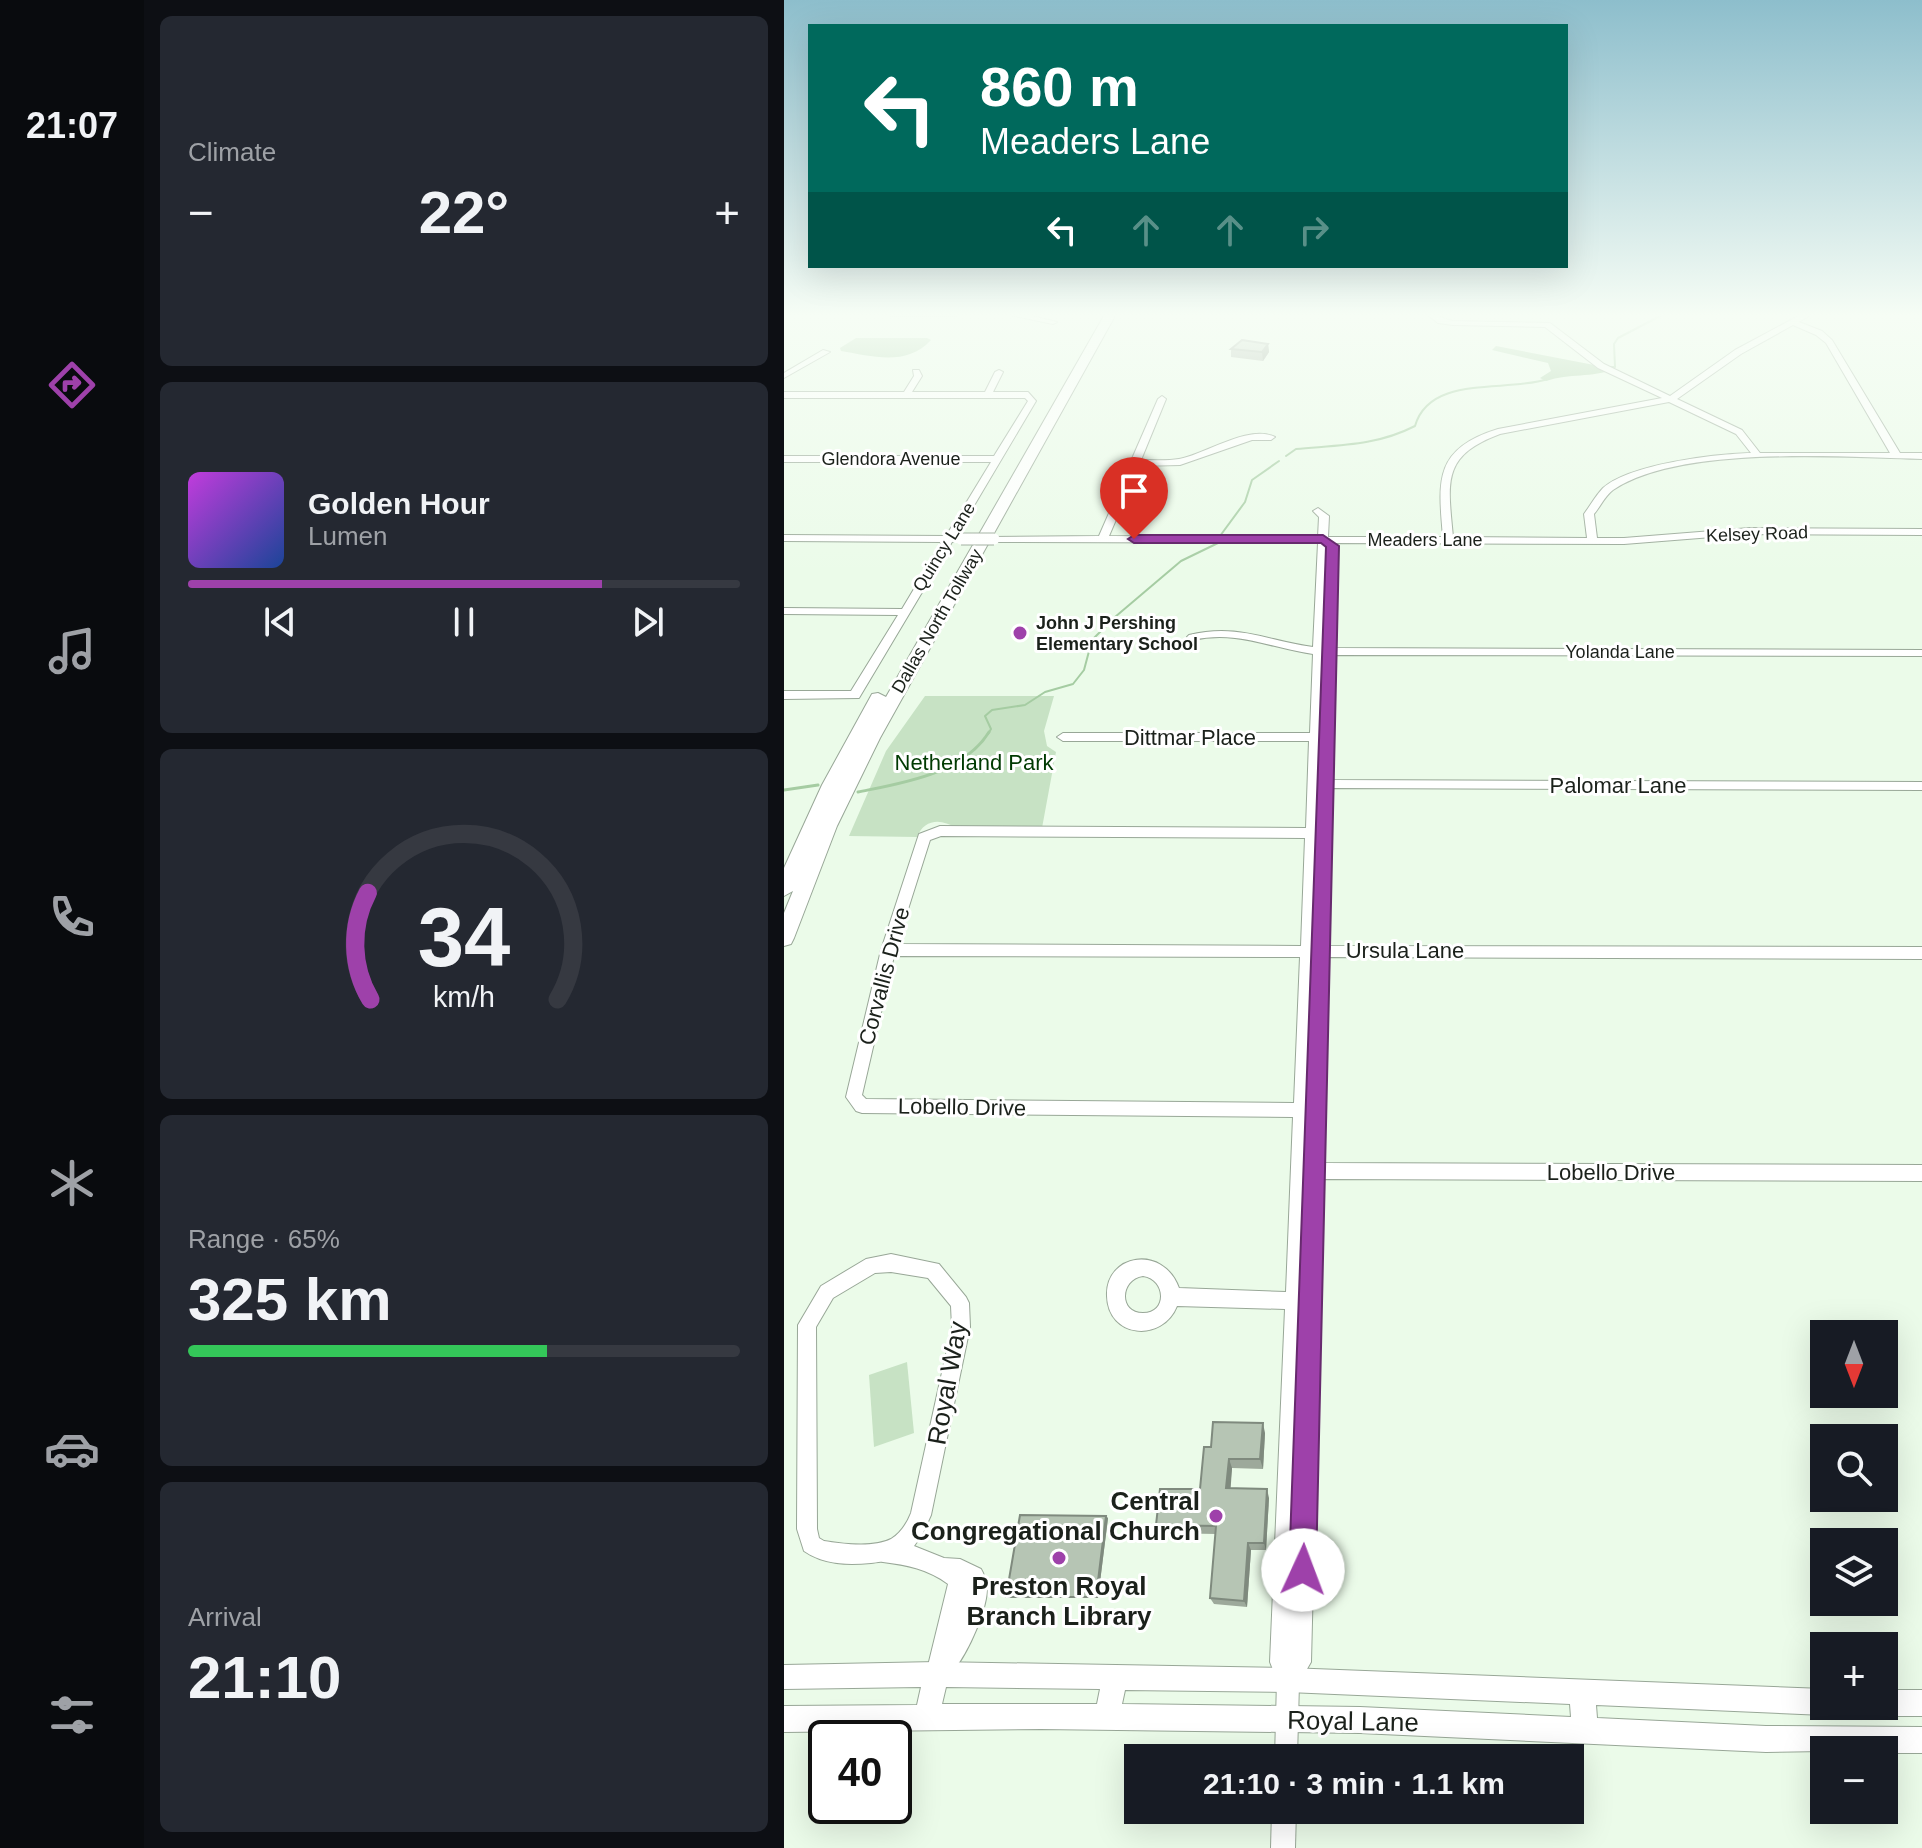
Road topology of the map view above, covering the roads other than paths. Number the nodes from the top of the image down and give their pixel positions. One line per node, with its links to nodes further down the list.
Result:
1 (1031, 400): 13 (street, Quincy Lane)
2 (1051, 400): 35 (highway, Dallas North Tollway)
3 (1062, 400): 36 (highway, Dallas North Tollway)
4 (1161, 400): 14 (street)
5 (1664, 400): 21 (street)
6 (1674, 400): 9 (street)
7 (1864, 400): 10 (street)
8 (1271, 437): 14 (street)
9 (1757, 455): 10 (street); 22 (street)
10 (1897, 456): 11 (street)
11 (1922, 456)
12 (784, 459): 13 (street, Glendora Avenue)
13 (998, 459): 18 (street, Quincy Lane)
14 (1133, 463): 19 (street)
15 (1318, 511): 20 (street)
16 (1922, 532): 22 (street, Kelsey Road)
17 (784, 538): 18 (street, Meaders Lane)
18 (948, 539): 19 (street, Meaders Lane, bridge); 24 (street, Quincy Lane)
19 (1103, 539): 20 (street, Meaders Lane)
20 (1323, 539): 21 (street, Meaders Lane); 26 (street)
21 (1448, 540): 22 (street, Meaders Lane)
22 (1592, 541)
23 (784, 611): 24 (street)
24 (905, 612): 28 (street, Quincy Lane)
25 (1193, 637): 26 (street, Yolanda Lane)
26 (1324, 651): 27 (street, Yolanda Lane); 30 (street); 31 (street)
27 (1922, 653)
28 (784, 695)
29 (1063, 737): 30 (street, Dittmar Place)
30 (1316, 737): 31 (street)
31 (1320, 784): 32 (street, Palomar Lane); 33 (street); 34 (street)
32 (1922, 786)
33 (1312, 833): 34 (street); 37 (street, Corvallis Drive)
34 (1317, 861): 38 (street)
35 (784, 889)
36 (784, 938)
37 (888, 950): 38 (street, Ursula Lane); 41 (street, Corvallis Drive)
38 (1314, 950): 39 (street, Ursula Lane); 40 (street)
39 (1922, 953)
40 (1311, 1052): 42 (street); 43 (street)
41 (862, 1106): 42 (street, Lobello Drive)
42 (1302, 1110): 43 (street)
43 (1307, 1171): 44 (street, Lobello Drive); 46 (street)
44 (1922, 1173)
45 (1171, 1297): 46 (street)
46 (1302, 1301): 51 (street)
47 (884, 1554): 47 (street, Royal Way); 48 (street, Royal Way)
48 (937, 1674): 49 (main road, Royal Lane); 50 (main road, Royal Lane); 56 (main road)
49 (1115, 1676): 51 (main road, Royal Lane); 57 (main road)
50 (784, 1677)
51 (1288, 1680): 52 (main road, Royal Lane); 59 (street)
52 (1582, 1694): 53 (main road, Royal Lane); 60 (main road)
53 (1810, 1702)
54 (1898, 1703): 55 (main road)
55 (1922, 1703)
56 (926, 1717): 57 (main road, Royal Lane); 58 (main road, Royal Lane)
57 (1107, 1717): 59 (main road, Royal Lane)
58 (784, 1719)
59 (1287, 1720): 60 (main road, Royal Lane); 62 (street)
60 (1585, 1731): 61 (main road, Royal Lane)
61 (1922, 1740)
62 (1286, 1744)
63 (1284, 1824): 64 (street)
64 (1283, 1848)

